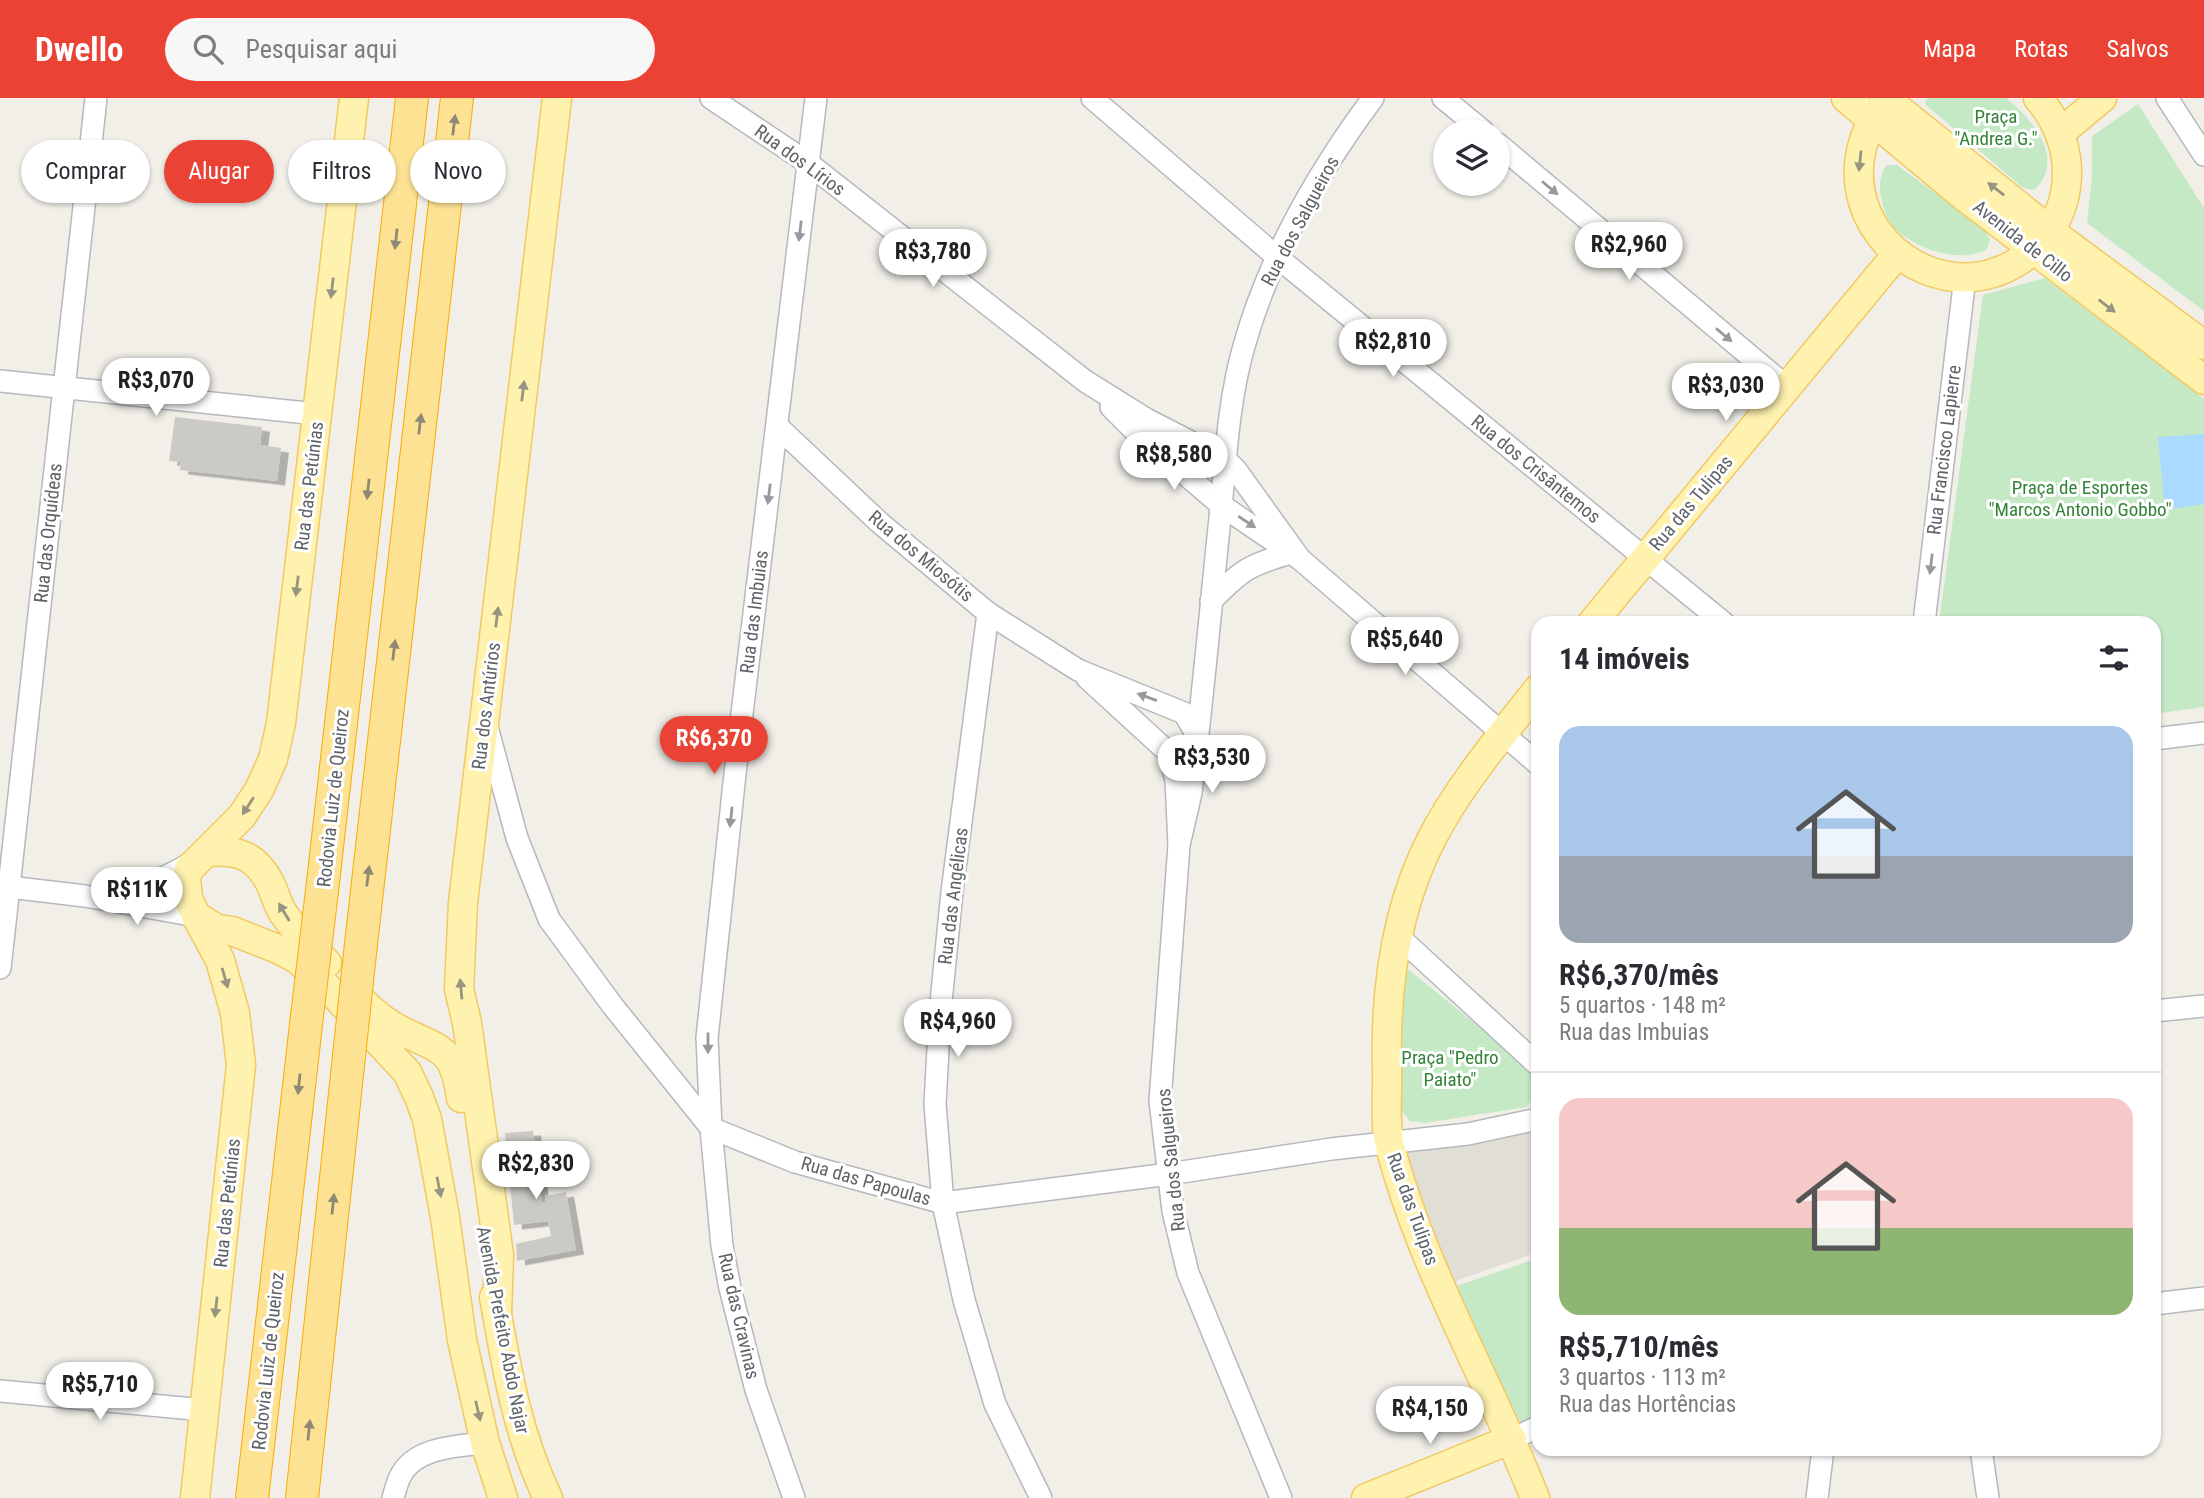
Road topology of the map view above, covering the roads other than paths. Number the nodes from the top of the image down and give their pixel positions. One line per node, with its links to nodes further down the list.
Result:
1 (96, 98): 29 (street, Rua das Orquídeas)
2 (354, 98): 31 (main road, Rua das Petúnias, one-way to 31)
3 (412, 98): 80 (highway, Rodovia Luiz de Queiroz, one-way to 80, bridge)
4 (457, 98): 81 (highway, one-way to 4, bridge)
5 (557, 98): 44 (main road, Rua dos Antúrios, one-way to 5)
6 (710, 98): 20 (street, Rua dos Lírios)
7 (816, 98): 20 (street, Rua das Imbuias)
8 (1092, 98): 23 (street, Rua dos Crisântemos)
9 (1373, 98): 23 (street, Rua dos Salgueiros)
10 (1443, 98): 16 (street)
11 (1846, 98): 15 (main road, Avenida de Cillo)
12 (2040, 98): 17 (main road)
13 (2102, 98): 17 (main road)
14 (2167, 98): 19 (street)
15 (1883, 104): 21 (main road, Avenida de Cillo); 22 (main road, one-way to 22)
16 (1468, 119)
17 (2060, 133): 21 (main road)
18 (1510, 154): 30 (street, one-way to 30)
19 (2204, 155)
20 (808, 163): 28 (street, Rua dos Lírios); 32 (street, Rua das Imbuias, one-way to 32)
21 (2041, 240): 24 (main road); 25 (main road, Avenida de Cillo); 26 (main road, Avenida de Cillo, one-way to 26)
22 (1897, 254): 24 (main road); 30 (main road, Rua das Tulipas)
23 (1277, 257): 33 (street, Rua dos Salgueiros); 36 (street, Rua dos Crisântemos)
24 (1965, 277): 41 (street, Rua Francisco Lapierre, one-way to 41)
25 (2204, 345)
26 (2204, 380)
27 (0, 381): 29 (street)
28 (1085, 381): 33 (street, Rua dos Lírios); 34 (street, Rua dos Lírios)
29 (64, 387): 31 (street); 53 (street, Rua das Orquídeas)
30 (1788, 388): 36 (main road, Rua das Tulipas)
31 (317, 414): 52 (main road, Rua das Petúnias, one-way to 52)
32 (777, 426): 38 (street, Rua dos Miosótis); 65 (street, Rua das Imbuias, one-way to 65)
33 (1226, 460): 34 (street, Rua dos Salgueiros); 35 (street, Rua dos Lírios)
34 (1221, 505): 35 (street, Rua dos Lírios, one-way to 35); 37 (street, Rua dos Salgueiros)
35 (1295, 556): 37 (street); 45 (street, Rua dos Lírios)
36 (1644, 558): 39 (main road, Rua das Tulipas); 40 (street, Rua dos Crisântemos)
37 (1211, 601): 47 (street, Rua dos Salgueiros)
38 (988, 613): 42 (street, Rua dos Miosótis); 68 (street, Rua das Angélicas)
39 (1598, 616)
40 (1715, 616)
41 (1925, 616)
42 (1078, 670): 47 (street, Rua dos Miosótis, one-way to 42); 49 (street, Rua dos Miosótis)
43 (1531, 699): 45 (main road, Rua das Tulipas)
44 (485, 718): 60 (main road, Rua dos Antúrios, one-way to 44); 65 (street, Rua das Papoulas)
45 (1503, 733): 50 (street, Rua dos Lírios); 56 (main road, Rua das Tulipas)
46 (2204, 733): 48 (street)
47 (1198, 737): 49 (street); 51 (street, Rua dos Salgueiros)
48 (2161, 738)
49 (1169, 753): 51 (street, Rua dos Salgueiros)
50 (1531, 758)
51 (1179, 845): 67 (street, Rua dos Salgueiros)
52 (201, 856): 54 (street); 55 (main road); 63 (main road, Avenida Prefeito Abdo Najar, one-way to 52)
53 (4, 886): 54 (street); 57 (street, Rua das Orquídeas)
54 (85, 896): 55 (street)
55 (196, 916): 62 (main road, Avenida Prefeito Abdo Najar); 73 (main road, Rua das Petúnias, one-way to 73)
56 (1398, 936): 61 (street); 66 (main road, Rua das Tulipas)
57 (0, 968)
58 (2204, 1006): 59 (street)
59 (2161, 1011)
60 (471, 1056): 63 (main road); 71 (main road, Rua dos Antúrios)
61 (1531, 1059)
62 (407, 1072): 63 (main road); 76 (main road, Avenida Prefeito Abdo Najar, one-way to 76)
63 (460, 1094): 71 (main road, Avenida Prefeito Abdo Najar)
64 (1531, 1120): 66 (street, Rua das Papoulas)
65 (712, 1128): 68 (street, Rua das Papoulas); 85 (street, Rua das Cravinas)
66 (1389, 1143): 67 (street, Rua das Papoulas); 75 (main road, Rua das Tulipas)
67 (1169, 1174): 68 (street, Rua das Papoulas); 87 (street, Rua dos Salgueiros)
68 (943, 1203): 86 (street, Rua das Angélicas)
69 (2204, 1298): 70 (street)
70 (2161, 1303)
71 (497, 1313): 84 (main road, Avenida Prefeito Abdo Najar)
72 (0, 1391): 73 (street)
73 (204, 1410): 79 (main road, Rua das Petúnias)
74 (1531, 1430): 75 (street)
75 (1512, 1439): 88 (main road); 89 (main road, Rua das Tulipas)
76 (485, 1443): 82 (street); 83 (main road, Avenida Prefeito Abdo Najar)
77 (1822, 1456): 90 (street)
78 (1982, 1456): 91 (street)
79 (195, 1498)
80 (252, 1498)
81 (302, 1498)
82 (393, 1498)
83 (503, 1498)
84 (548, 1498)
85 (794, 1498)
86 (1041, 1498)
87 (1281, 1498)
88 (1366, 1498)
89 (1535, 1498)
90 (1817, 1498)
91 (1988, 1498)

